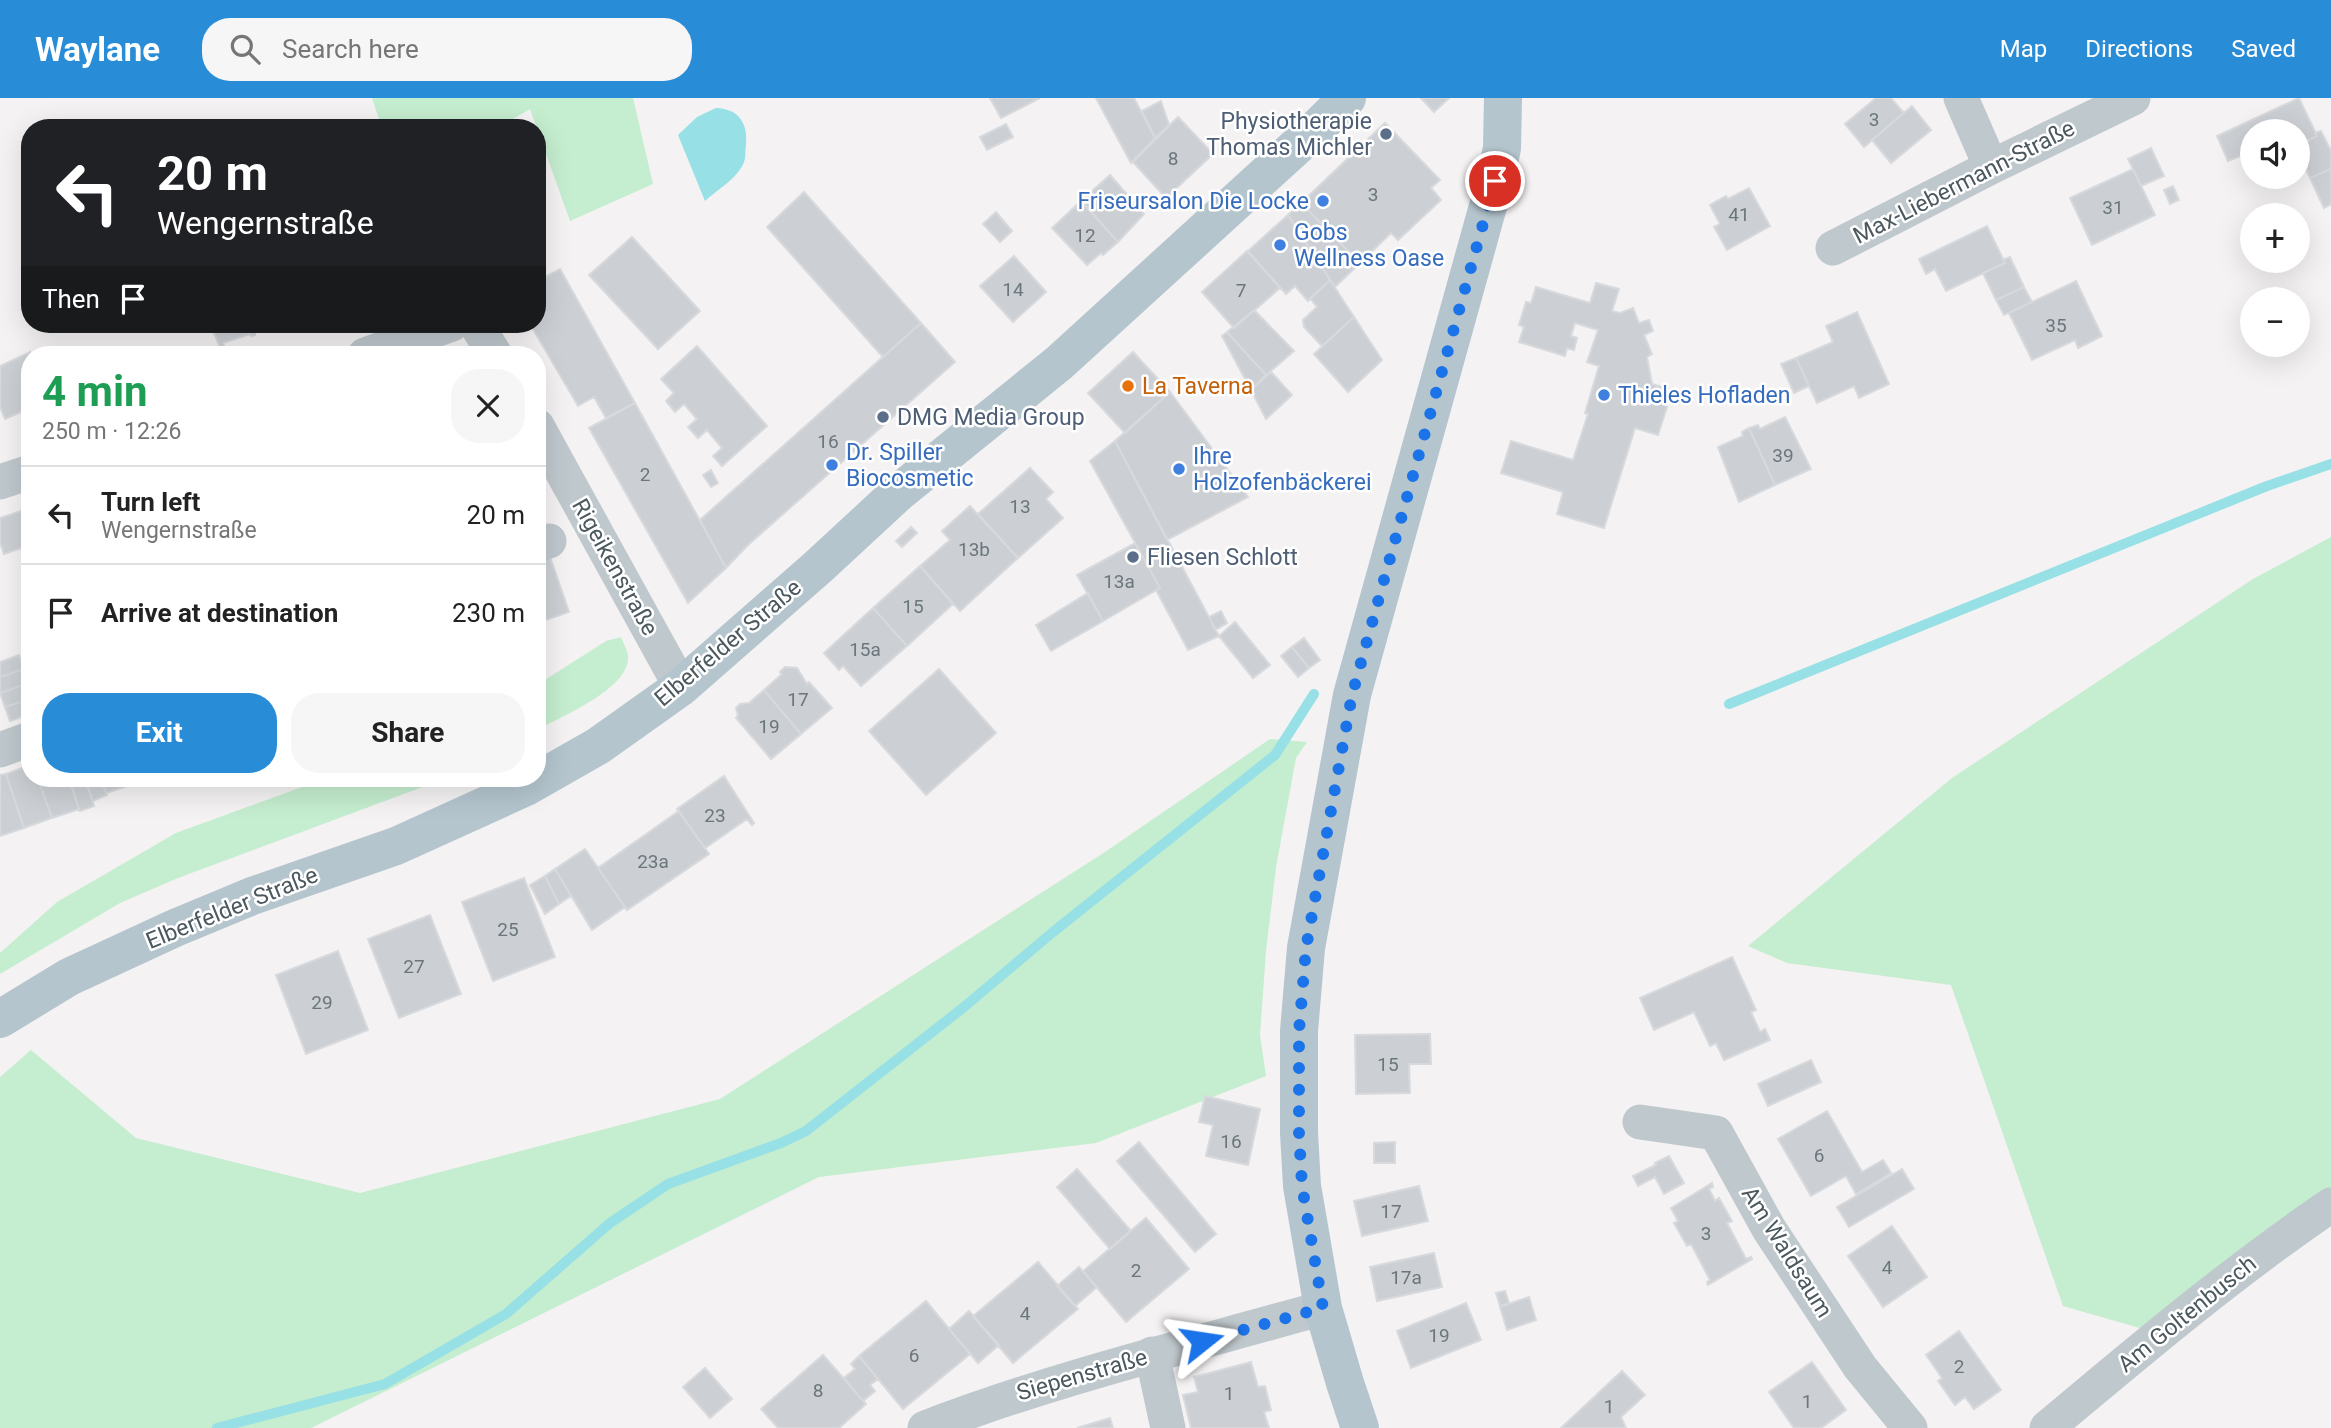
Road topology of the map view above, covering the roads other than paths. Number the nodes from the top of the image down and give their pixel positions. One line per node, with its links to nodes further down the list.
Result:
1 (1347, 98): 12 (main road, Elberfelder Straße)
2 (1503, 98): 20 (main road)
3 (1961, 98): 5 (street)
4 (2133, 98): 5 (street, Max-Liebermann-Straße)
5 (1991, 167): 6 (street, Max-Liebermann-Straße)
6 (1833, 248)
7 (427, 333): 8 (street)
8 (390, 346)
9 (546, 450): 12 (street, Rigeikenstraße)
10 (21, 475): 11 (street)
11 (0, 482)
12 (681, 687): 15 (main road, Elberfelder Straße)
13 (21, 743): 14 (street)
14 (0, 750)
15 (546, 776)
16 (526, 787): 17 (main road, Elberfelder Straße)
17 (0, 1019)
18 (1640, 1122): 25 (street, Am Waldsaum)
19 (2331, 1205): 26 (street, Am Goltenbusch)
20 (1323, 1308): 21 (street, Siepenstraße); 24 (main road)
21 (1152, 1354): 22 (street, Siepenstraße); 23 (street)
22 (925, 1428)
23 (1168, 1428)
24 (1360, 1428)
25 (1910, 1428)
26 (2047, 1428)

